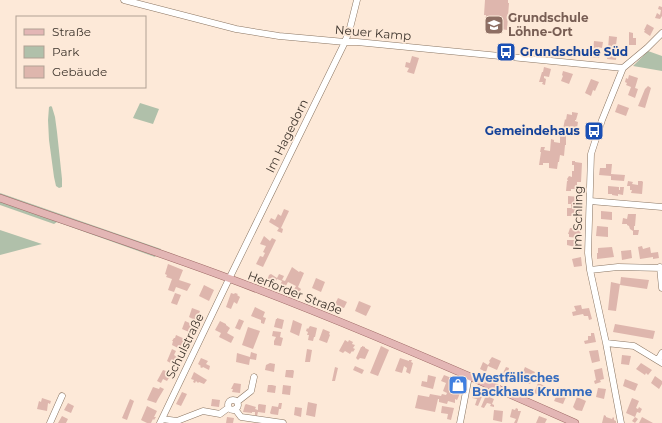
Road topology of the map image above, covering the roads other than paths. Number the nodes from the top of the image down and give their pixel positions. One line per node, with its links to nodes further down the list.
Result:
1 (124, 0): 4 (street, Neuer Kamp)
2 (357, 0): 4 (street, Im Hagedorn)
3 (662, 33): 5 (street, Im Schling)
4 (345, 42): 5 (street, Neuer Kamp); 11 (street, Im Hagedorn)
5 (623, 68): 7 (street, Im Schling)
6 (0, 198): 11 (main road, Herforder Straße)
7 (590, 201): 8 (street); 10 (street, Im Schling)
8 (662, 207)
9 (661, 268): 10 (street); 12 (street)
10 (590, 270): 13 (street, Im Schling)
11 (229, 279): 16 (main road, Herforder Straße); 21 (street, Schulstraße)
12 (662, 288)
13 (606, 343): 15 (street); 26 (street, Im Schling)
14 (662, 353): 15 (street)
15 (660, 361)
16 (469, 376): 24 (street); 25 (main road, Herforder Straße)
17 (254, 377): 19 (street)
18 (62, 396): 22 (street)
19 (236, 402): 20 (street); 20 (street)
20 (232, 409): 21 (street); 23 (street)
21 (161, 421)
22 (50, 423)
23 (283, 423)
24 (460, 423)
25 (575, 423)
26 (622, 423)

